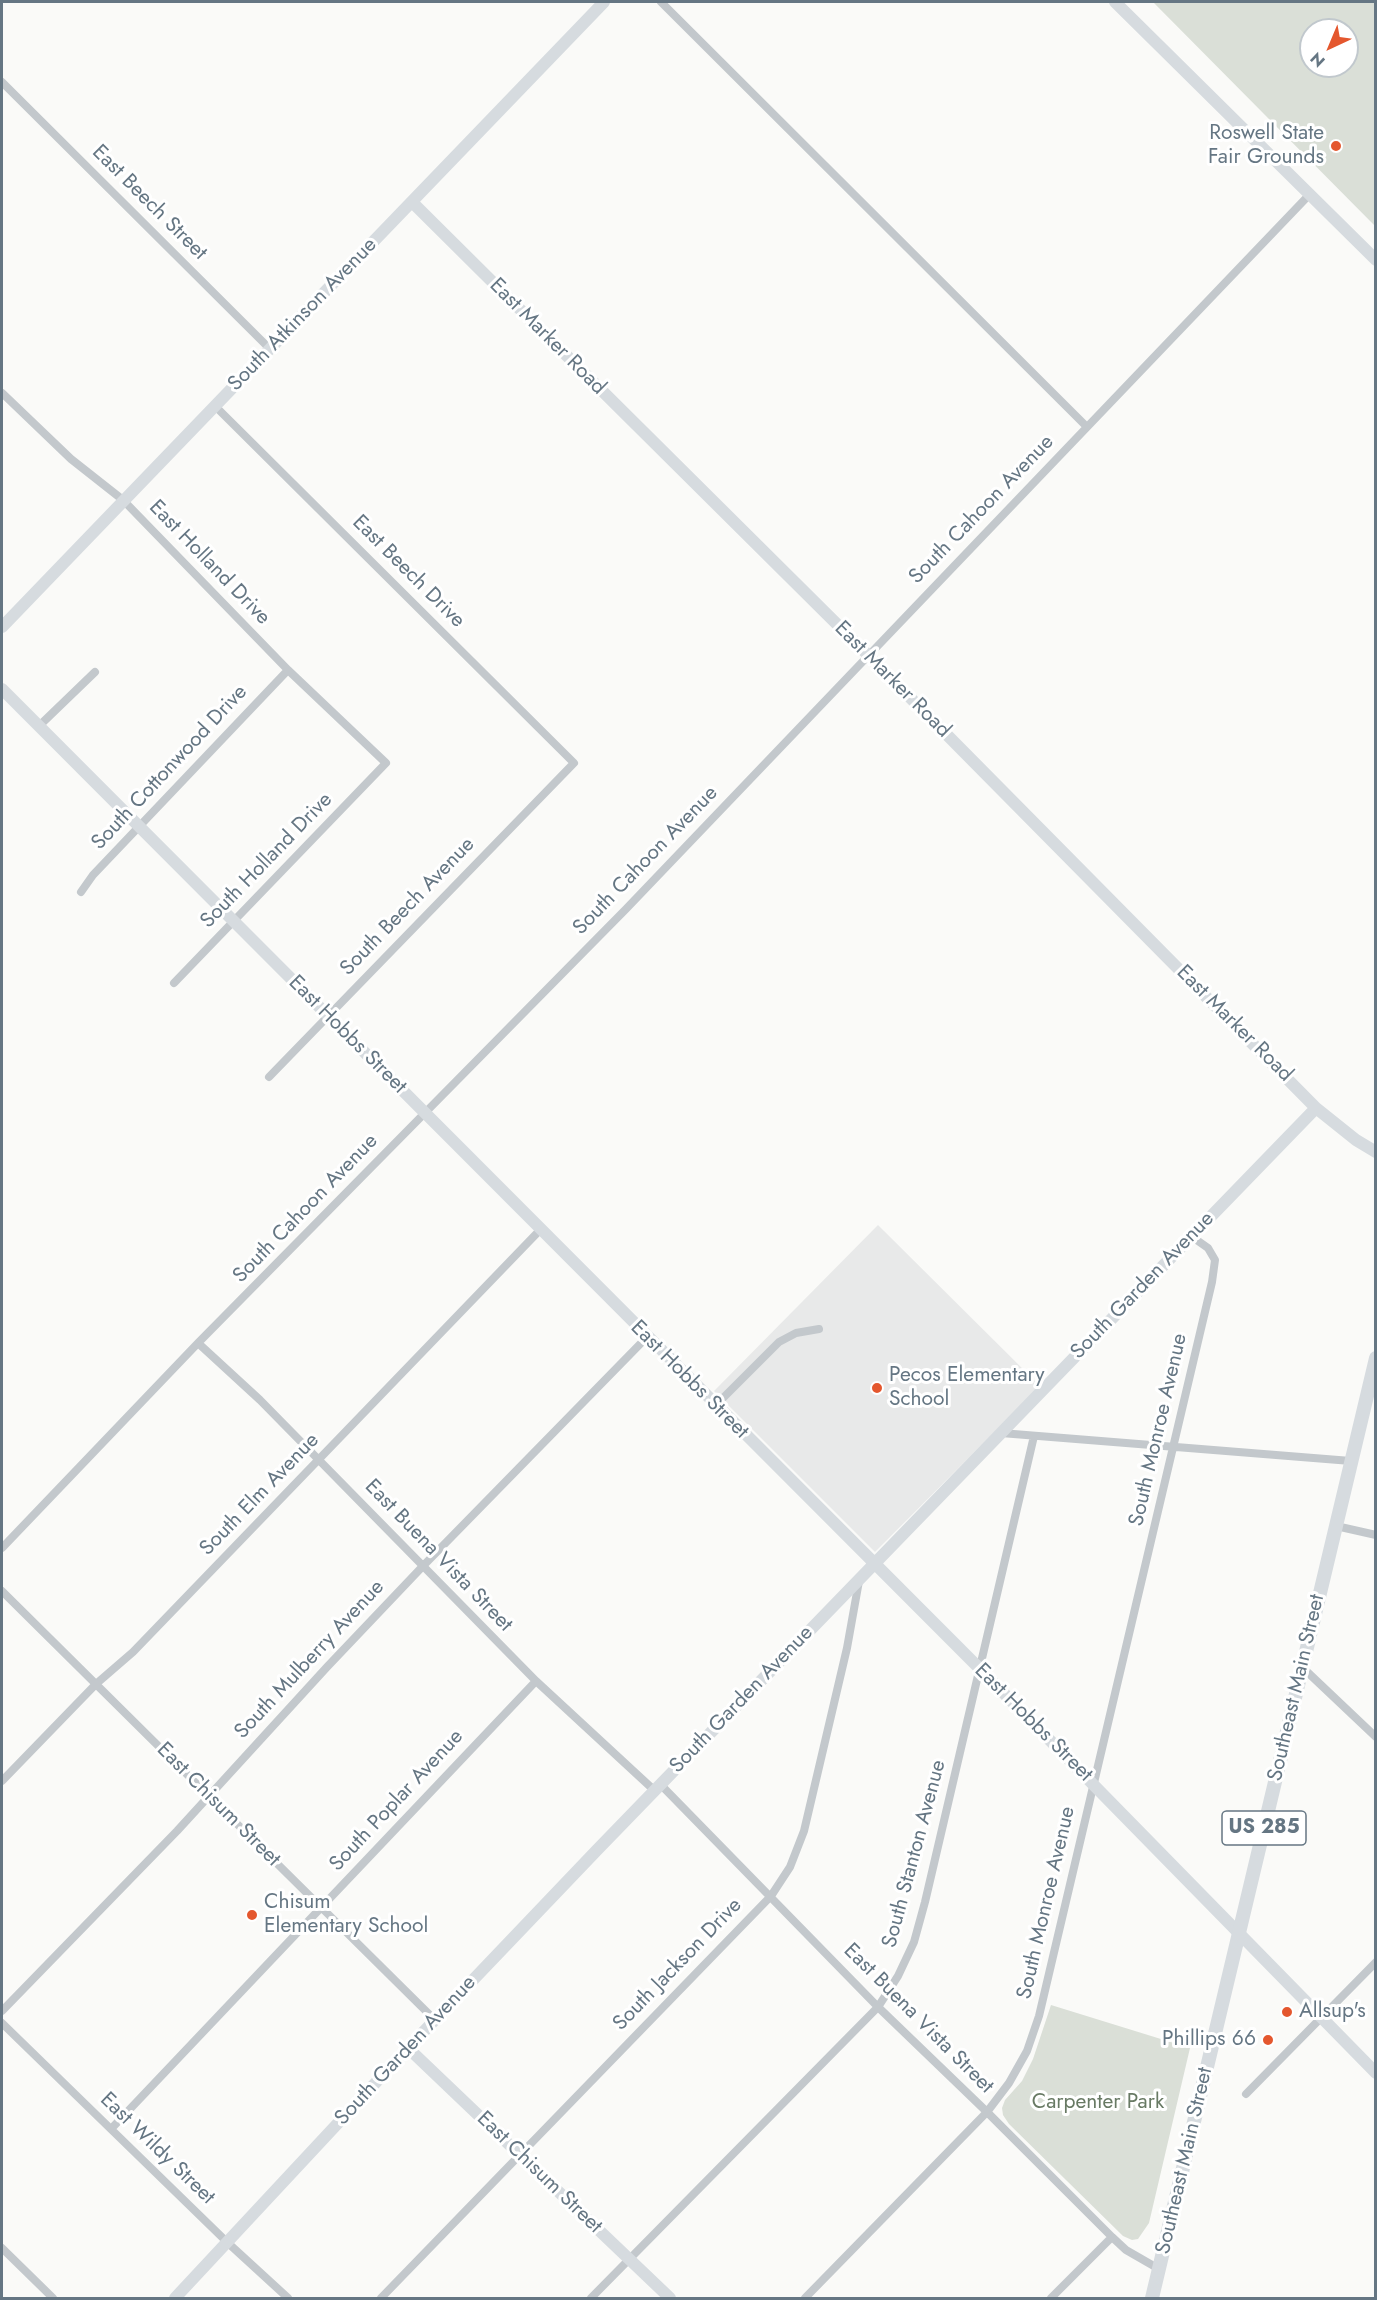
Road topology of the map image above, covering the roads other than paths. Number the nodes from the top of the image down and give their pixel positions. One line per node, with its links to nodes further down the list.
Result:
1 (604, 2): 6 (street, South Atkinson Avenue)
2 (661, 2): 11 (street)
3 (1115, 2): 5 (street)
4 (2, 82): 8 (street, East Beech Street)
5 (1310, 194): 7 (street); 11 (street, South Cahoon Avenue)
6 (412, 202): 8 (street, South Atkinson Avenue); 14 (street, East Marker Road)
7 (1376, 260)
8 (270, 349): 10 (street, South Atkinson Avenue)
9 (2, 393): 12 (street, East Holland Drive)
10 (215, 406): 12 (street, South Atkinson Avenue); 20 (street, East Beech Drive)
11 (1087, 427): 14 (street, South Cahoon Avenue)
12 (123, 500): 13 (street, South Atkinson Avenue); 15 (street, East Holland Drive)
13 (2, 627)
14 (868, 655): 27 (street, East Marker Road); 28 (street, South Cahoon Avenue)
15 (288, 670): 19 (street, East Holland Drive); 21 (street, South Cottonwood Drive)
16 (95, 672): 18 (street)
17 (2, 689): 18 (street, East Hobbs Street)
18 (39, 726): 21 (street, East Hobbs Street)
19 (386, 763): 23 (street, South Holland Drive)
20 (574, 763): 25 (street, South Beech Avenue)
21 (139, 827): 22 (street, South Cottonwood Drive); 23 (street, East Hobbs Street)
22 (81, 892)
23 (233, 922): 24 (street, South Holland Drive); 25 (street, East Hobbs Street)
24 (174, 983)
25 (328, 1016): 26 (street, South Beech Avenue); 28 (street, East Hobbs Street)
26 (269, 1077)
27 (1316, 1107): 29 (street, East Marker Road); 31 (street, South Garden Avenue)
28 (425, 1113): 30 (street, East Hobbs Street); 34 (street, South Cahoon Avenue)
29 (1376, 1152)
30 (540, 1230): 33 (street, East Hobbs Street); 40 (street, South Elm Avenue)
31 (1191, 1236): 37 (street, South Garden Avenue); 39 (street, South Monroe Avenue)
32 (819, 1329): 36 (street)
33 (647, 1337): 36 (street, East Hobbs Street); 46 (street, South Mulberry Avenue)
34 (198, 1343): 40 (street, East Buena Vista Street); 44 (street, South Cahoon Avenue)
35 (1375, 1365): 41 (main road, Southeast Main Street / US 285)
36 (715, 1406): 45 (street, East Hobbs Street)
37 (1001, 1433): 38 (street); 45 (street, South Garden Avenue)
38 (1033, 1441): 39 (street); 50 (street, South Stanton Avenue)
39 (1173, 1447): 41 (street); 55 (street, South Monroe Avenue)
40 (319, 1460): 46 (street, East Buena Vista Street); 52 (street, South Elm Avenue)
41 (1351, 1461): 42 (main road, Southeast Main Street / US 285)
42 (1336, 1526): 43 (street); 49 (main road, Southeast Main Street / US 285)
43 (1376, 1535)
44 (2, 1548)
45 (873, 1564): 47 (street, South Garden Avenue); 50 (street, East Hobbs Street)
46 (423, 1566): 51 (street, East Buena Vista Street); 57 (street, South Mulberry Avenue)
47 (859, 1578): 56 (street, South Garden Avenue); 58 (street, South Jackson Drive)
48 (2, 1591): 52 (street, East Chisum Street)
49 (1302, 1667): 53 (street); 60 (main road, Southeast Main Street / US 285)
50 (980, 1669): 55 (street, East Hobbs Street); 62 (street, South Stanton Avenue)
51 (536, 1681): 56 (street, East Buena Vista Street); 59 (street, South Poplar Avenue)
52 (96, 1684): 54 (street, South Elm Avenue); 57 (street, East Chisum Street)
53 (1376, 1737)
54 (2, 1781)
55 (1093, 1784): 60 (street, East Hobbs Street); 70 (street, South Monroe Avenue)
56 (658, 1788): 58 (street, East Buena Vista Street); 65 (street, South Garden Avenue)
57 (209, 1795): 59 (street, East Chisum Street); 63 (street, South Mulberry Avenue)
58 (771, 1896): 62 (street, East Buena Vista Street); 72 (street, South Jackson Drive)
59 (322, 1908): 65 (street, East Chisum Street); 71 (street, South Poplar Avenue)
60 (1239, 1932): 64 (street, East Hobbs Street); 77 (main road, Southeast Main Street / US 285)
61 (1376, 1962): 64 (street)
62 (878, 2007): 70 (street, East Buena Vista Street); 76 (street, South Stanton Avenue)
63 (2, 2011)
64 (1322, 2018): 68 (street, East Hobbs Street); 69 (street)
65 (435, 2020): 67 (street, South Garden Avenue)
66 (2, 2024): 71 (street, East Wildy Street)
67 (408, 2048): 72 (street, East Chisum Street); 74 (street, South Garden Avenue)
68 (1376, 2073)
69 (1246, 2094)
70 (987, 2112): 73 (street, East Buena Vista Street); 84 (street, South Monroe Avenue)
71 (111, 2129): 74 (street, East Wildy Street)
72 (520, 2154): 76 (street, East Chisum Street); 81 (street, South Jackson Drive)
73 (1112, 2237): 77 (street, East Buena Vista Street); 85 (street)
74 (228, 2243): 79 (street, South Garden Avenue); 80 (street, East Wildy Street)
75 (2, 2248): 78 (street)
76 (629, 2259): 82 (street, South Stanton Avenue); 83 (street, East Chisum Street)
77 (1159, 2269): 86 (main road, Southeast Main Street / US 285)
78 (53, 2298)
79 (175, 2298)
80 (288, 2298)
81 (381, 2298)
82 (591, 2298)
83 (670, 2298)
84 (805, 2298)
85 (1051, 2298)
86 (1152, 2298)

